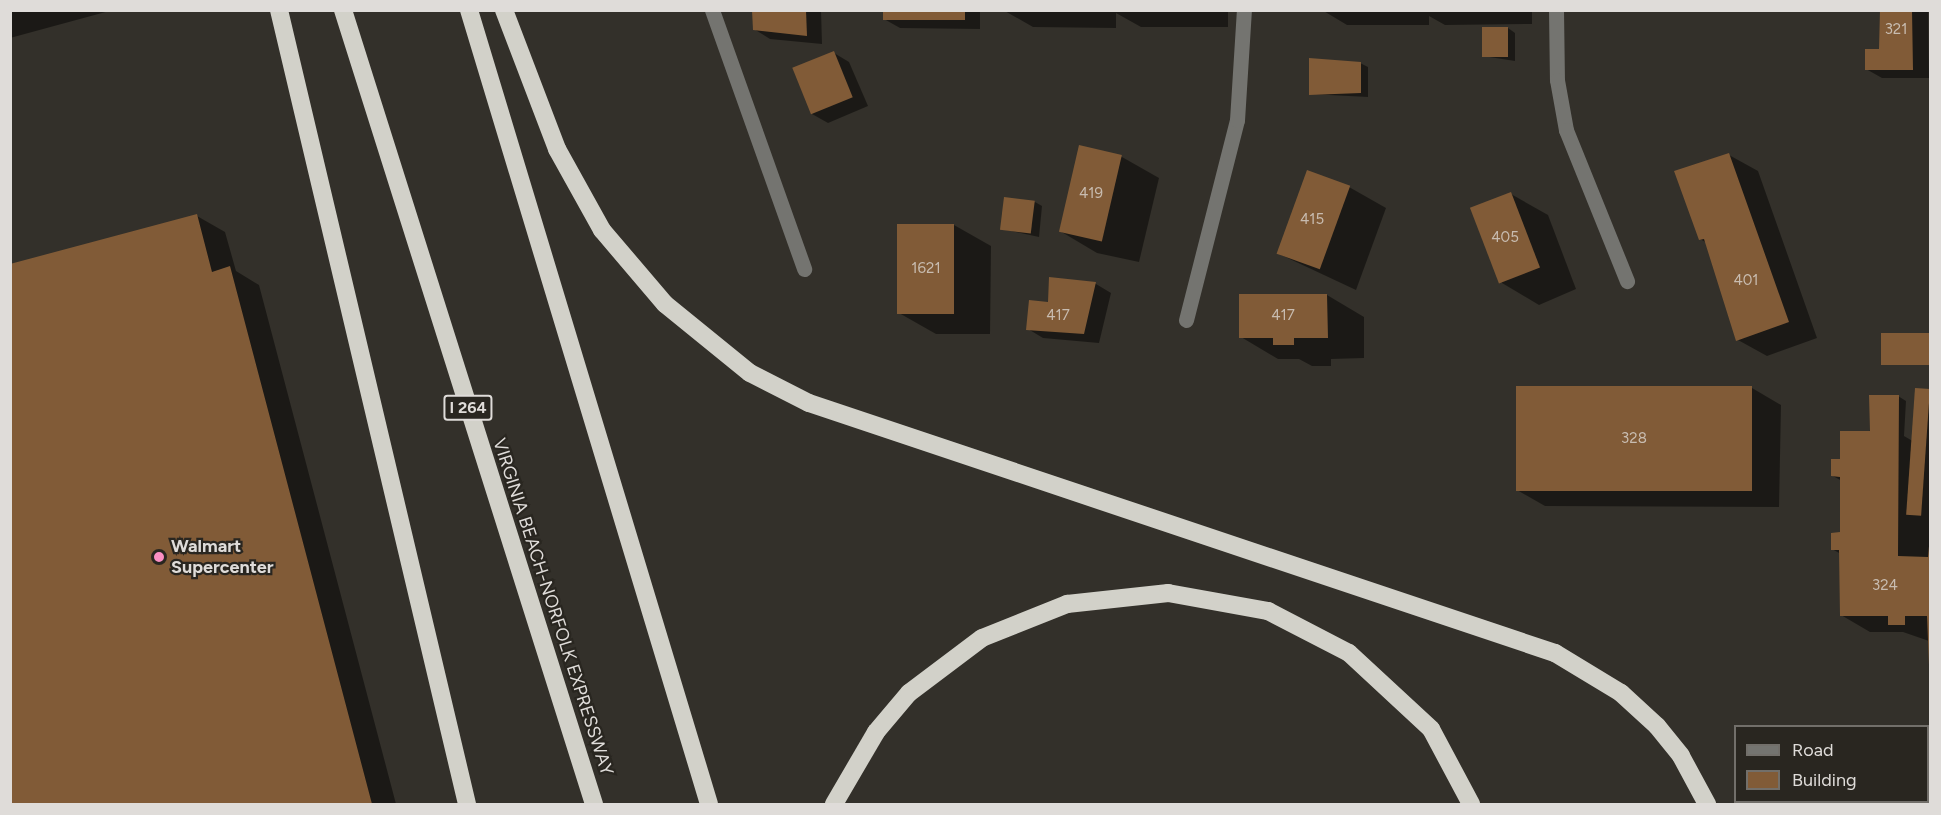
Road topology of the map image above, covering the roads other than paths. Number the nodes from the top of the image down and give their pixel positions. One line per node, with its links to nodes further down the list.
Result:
1 (279, 10): 11 (highway)
2 (343, 10): 12 (highway, VIRGINIA BEACH-NORFOLK EXPRESSWAY / I 264)
3 (469, 10): 13 (highway)
4 (504, 10): 16 (highway)
5 (712, 10): 8 (street)
6 (1244, 10): 10 (street)
7 (1556, 10): 9 (street)
8 (804, 269)
9 (1628, 281)
10 (1186, 320)
11 (467, 804)
12 (594, 804)
13 (709, 804)
14 (834, 804): 15 (highway)
15 (1472, 804)
16 (1707, 804)

